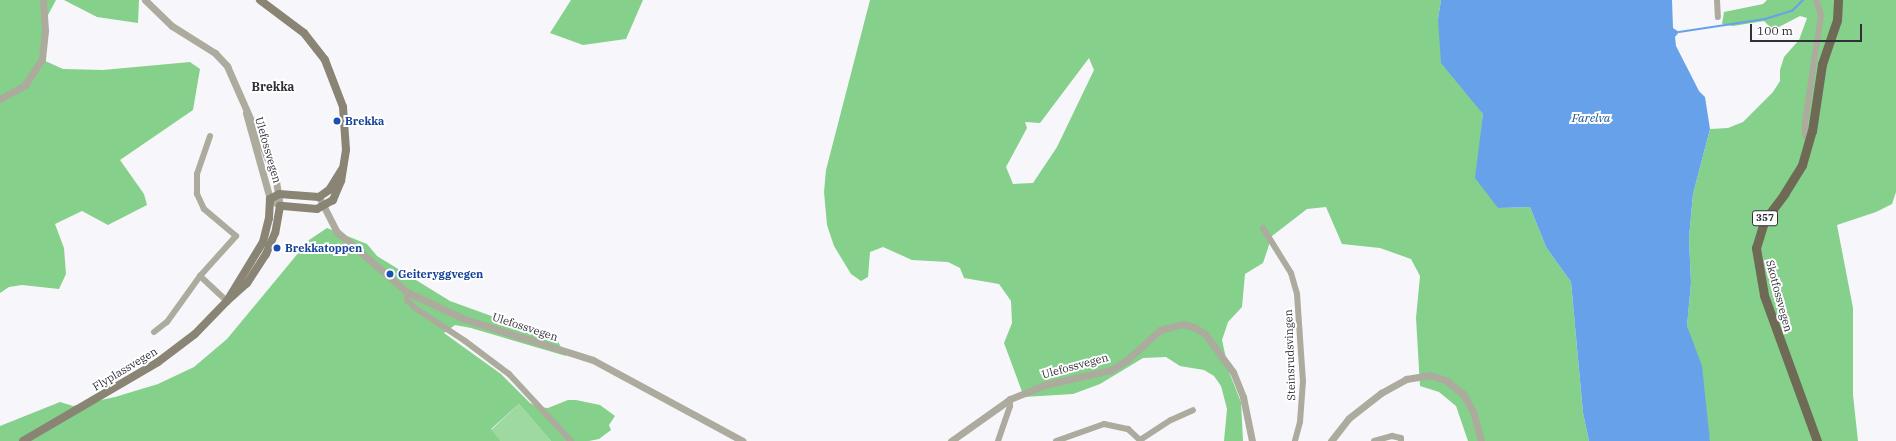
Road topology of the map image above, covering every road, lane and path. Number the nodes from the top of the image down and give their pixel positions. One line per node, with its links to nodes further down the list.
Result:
1 (43, 0): 8 (street)
2 (145, 0): 9 (street, Ulefossvegen)
3 (260, 0): 12 (main road)
4 (1717, 0): 7 (street)
5 (1816, 0): 11 (street)
6 (1838, 0): 11 (main road, Skotfossvegen / 357)
7 (1718, 16)
8 (0, 99)
9 (245, 107): 13 (street, Ulefossvegen); 15 (street, Ulefossvegen)
10 (210, 136): 19 (street, Flyplassvegen)
11 (1809, 142): 38 (main road, Skotfossvegen / 357)
12 (342, 169): 14 (main road); 17 (main road)
13 (279, 194): 14 (main road, Ulefossvegen); 15 (main road, Ulefossvegen); 16 (street, Ulefossvegen)
14 (319, 197): 17 (street, Ulefossvegen)
15 (270, 200): 16 (street, Ulefossvegen); 21 (main road, Flyplassvegen)
16 (280, 206): 17 (main road, Ulefossvegen); 21 (main road, Flyplassvegen)
17 (323, 208): 20 (street, Ulefossvegen)
18 (1263, 228): 33 (street, Steinsrudsvingen)
19 (200, 276): 21 (street); 22 (street, Flyplassvegen)
20 (407, 292): 27 (street); 28 (street, Ulefossvegen)
21 (228, 302): 26 (main road, Flyplassvegen)
22 (154, 332)
23 (1010, 398): 29 (street, Ulefossvegen); 30 (street); 32 (street, Ulefossvegen)
24 (1193, 410): 25 (street)
25 (1140, 440): 31 (street)
26 (23, 441)
27 (571, 441)
28 (743, 441)
29 (951, 441)
30 (998, 441)
31 (1056, 441)
32 (1252, 441)
33 (1295, 441)
34 (1331, 441): 37 (street)
35 (1374, 441): 36 (street)
36 (1401, 441)
37 (1481, 441)
38 (1817, 441)

